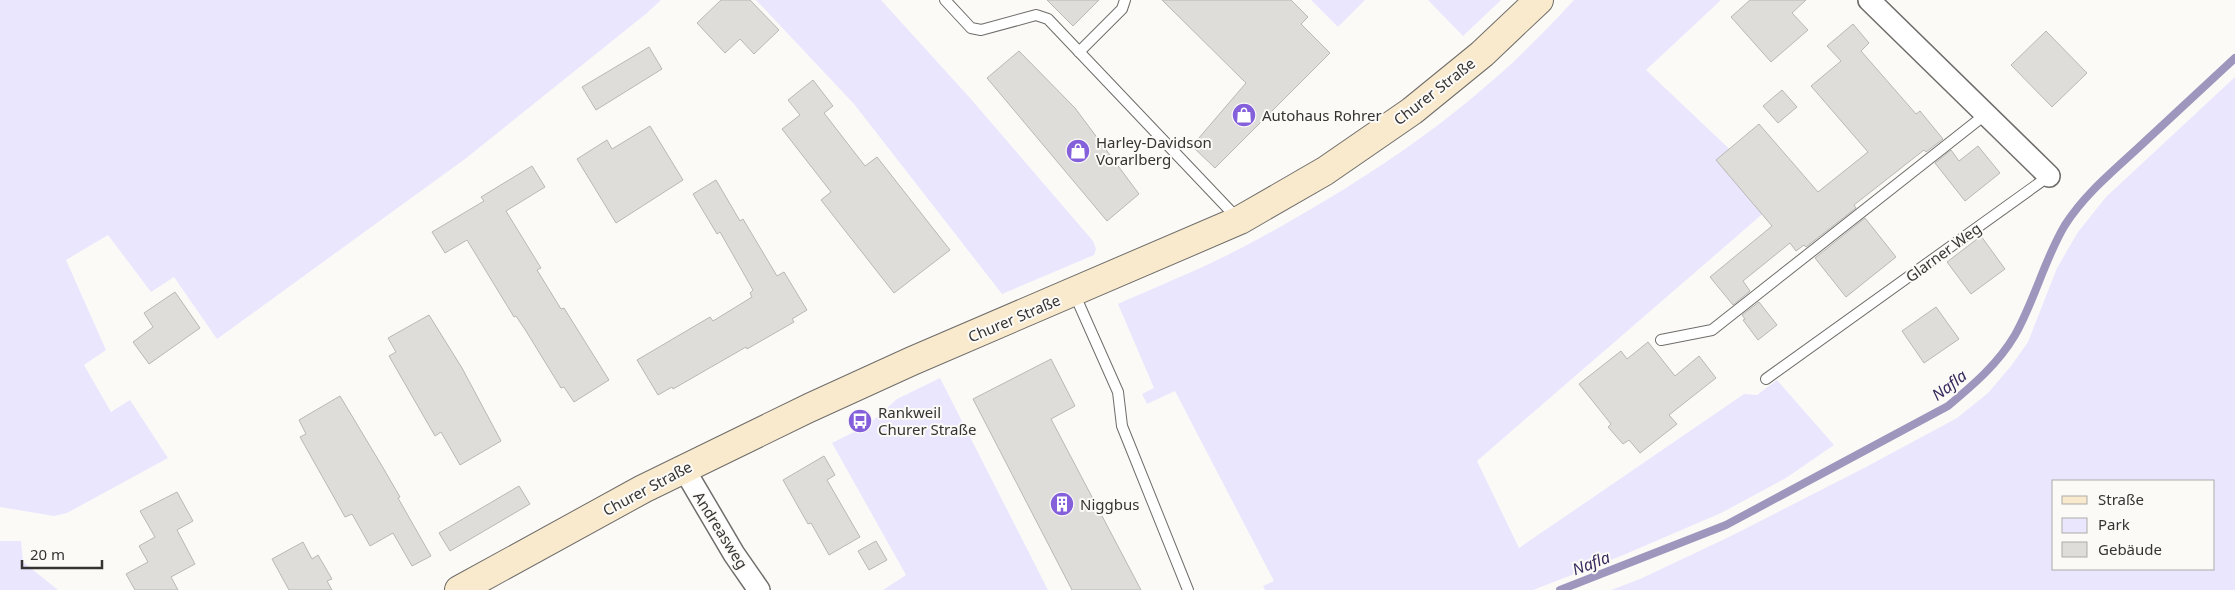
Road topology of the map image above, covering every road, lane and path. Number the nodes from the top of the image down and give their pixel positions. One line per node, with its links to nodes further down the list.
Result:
1 (945, 0): 5 (lane)
2 (1125, 0): 5 (lane)
3 (1539, 0): 8 (main road, Churer Straße)
4 (1869, 0): 6 (street, Glarner Weg)
5 (1079, 52): 8 (lane)
6 (1986, 114): 7 (street, Glarner Weg); 10 (lane)
7 (2049, 176): 11 (lane, Glarner Weg)
8 (1240, 220): 9 (main road, Churer Straße)
9 (1074, 292): 12 (main road, Churer Straße); 15 (lane)
10 (1661, 340)
11 (1766, 379)
12 (684, 469): 13 (main road, Churer Straße); 14 (street, Andreasweg)
13 (459, 590)
14 (760, 590)
15 (1188, 590)

